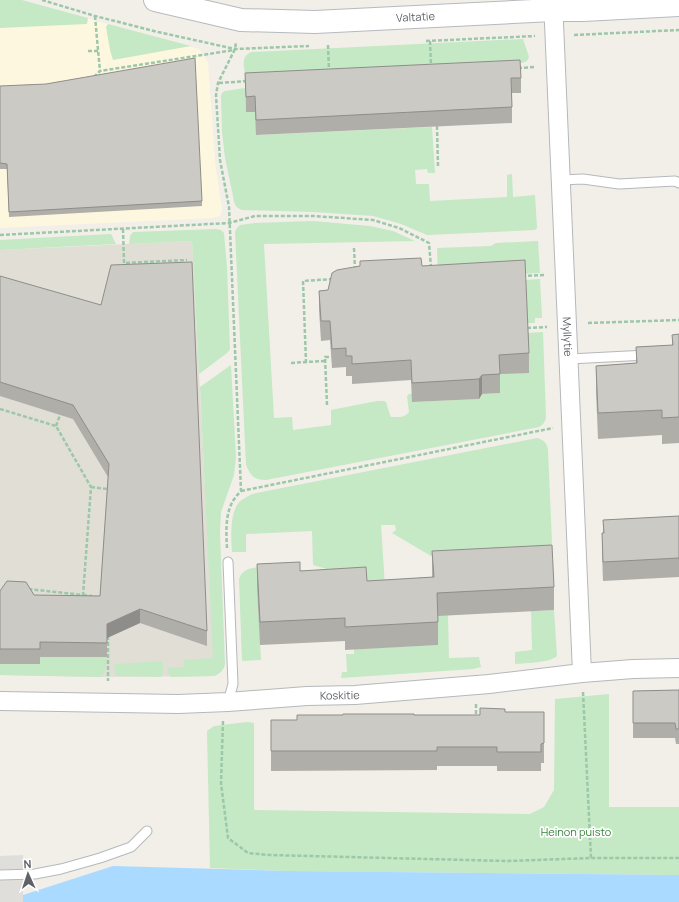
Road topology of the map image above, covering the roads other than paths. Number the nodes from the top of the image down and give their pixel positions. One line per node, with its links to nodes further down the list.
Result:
1 (155, 0): 2 (street, Valtatie)
2 (553, 5): 3 (street, Valtatie); 4 (street, Myllytie)
3 (679, 5)
4 (561, 180): 5 (lane); 7 (street, Myllytie)
5 (679, 183)
6 (656, 354): 7 (lane)
7 (569, 359): 10 (street, Myllytie)
8 (228, 562): 12 (lane)
9 (679, 668): 10 (street, Koskitie)
10 (582, 673): 12 (street, Koskitie)
11 (0, 701): 12 (street, Koskitie)
12 (226, 710)
13 (147, 831): 14 (lane)
14 (0, 875)

